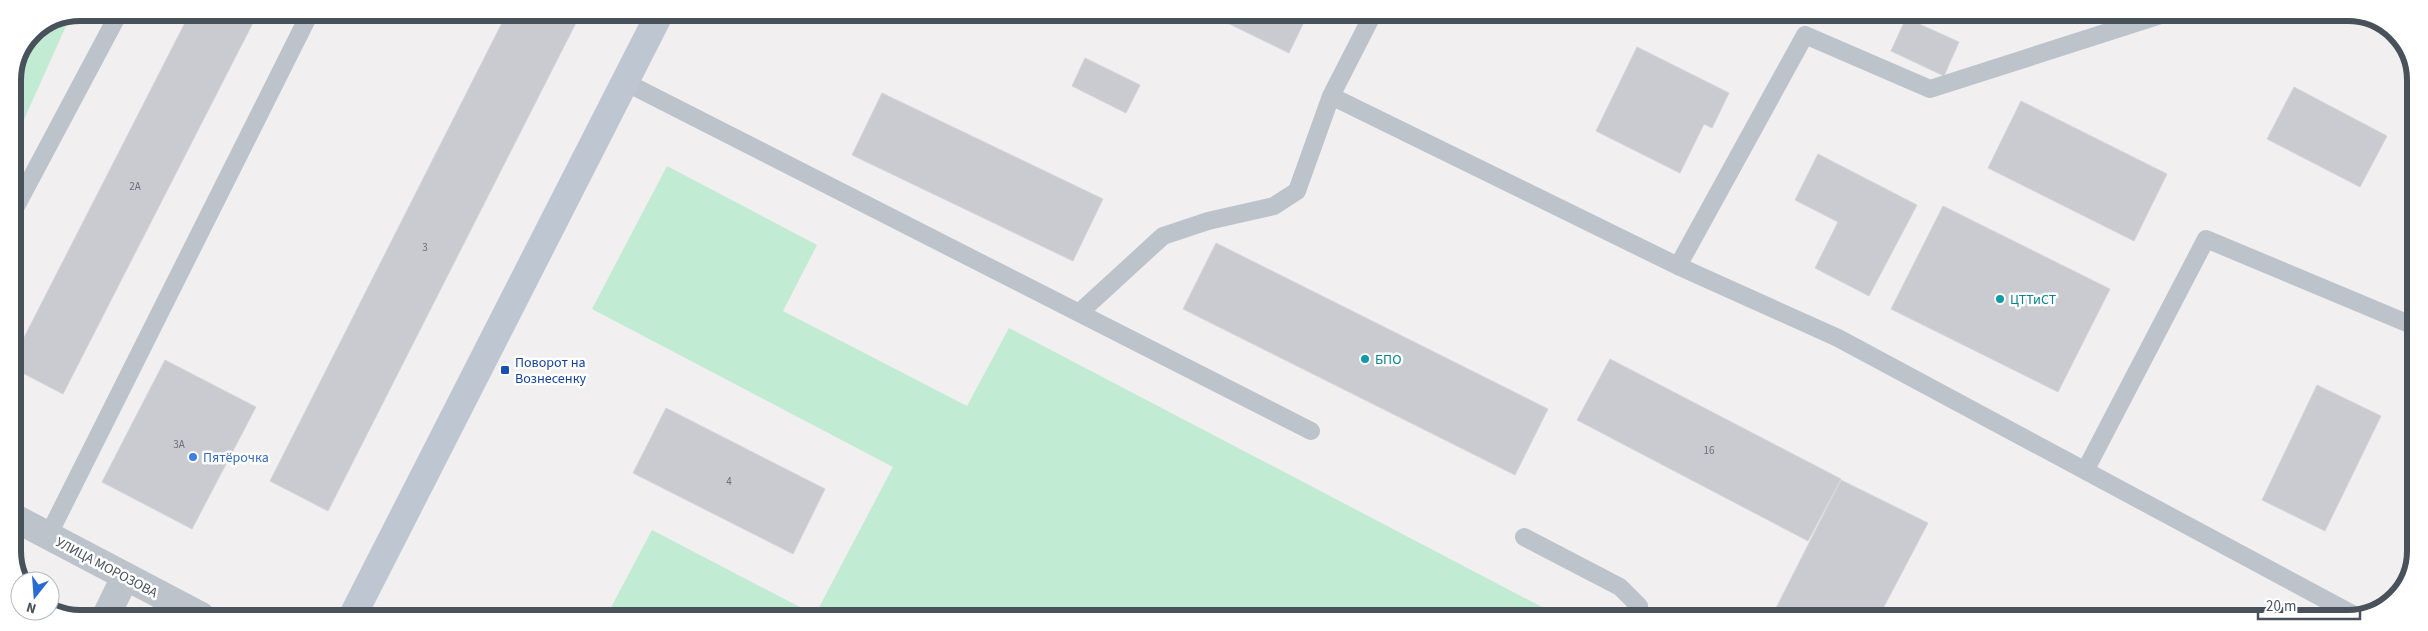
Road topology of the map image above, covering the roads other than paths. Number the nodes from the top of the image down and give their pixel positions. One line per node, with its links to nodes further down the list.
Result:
1 (114, 21): 8 (lane)
2 (306, 21): 15 (lane)
3 (656, 21): 6 (street)
4 (1369, 21): 7 (lane)
5 (2139, 21): 9 (lane)
6 (624, 82): 10 (lane); 20 (street)
7 (1331, 96): 9 (lane); 10 (lane)
8 (21, 195)
9 (1678, 266): 13 (lane)
10 (1079, 313): 12 (lane)
11 (2407, 323): 13 (lane)
12 (1311, 431)
13 (2086, 469): 22 (lane)
14 (21, 521): 15 (street, УЛИЦА МОРОЗОВА)
15 (48, 536): 17 (street, УЛИЦА МОРОЗОВА)
16 (1524, 537): 21 (lane)
17 (126, 577): 18 (street); 19 (street, УЛИЦА МОРОЗОВА)
18 (109, 610)
19 (189, 610)
20 (355, 610)
21 (1639, 610)
22 (2345, 610)

